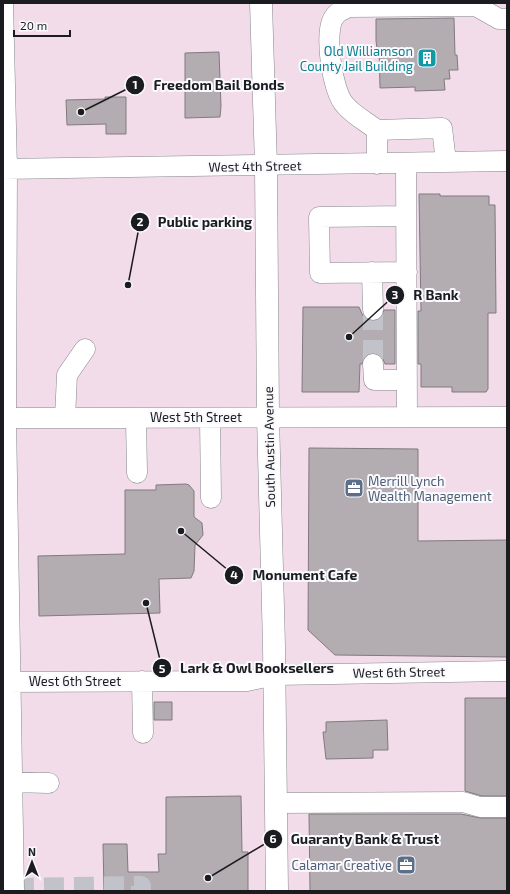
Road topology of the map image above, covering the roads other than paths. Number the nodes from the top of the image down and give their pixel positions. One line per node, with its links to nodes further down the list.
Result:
1 (3, 3): 10 (street)
2 (261, 3): 9 (main road, South Austin Avenue)
3 (507, 19): 4 (street)
4 (377, 130): 6 (street); 8 (street)
5 (507, 161): 6 (street, West 4th Street)
6 (446, 162): 7 (street, West 4th Street)
7 (406, 163): 8 (street, West 4th Street); 11 (street)
8 (377, 164): 9 (street, West 4th Street)
9 (266, 166): 10 (street, West 4th Street); 18 (main road, South Austin Avenue)
10 (5, 169): 21 (street)
11 (406, 216): 12 (street); 13 (street)
12 (372, 272): 13 (street); 14 (street)
13 (407, 272): 17 (street)
14 (373, 310)
15 (85, 349): 22 (street)
16 (373, 364): 17 (street)
17 (407, 380): 19 (street)
18 (268, 417): 19 (street, West 5th Street); 24 (street, West 5th Street); 28 (main road, South Austin Avenue)
19 (407, 417): 20 (street, West 5th Street)
20 (507, 417)
21 (6, 418): 22 (street, West 5th Street); 30 (street)
22 (65, 418): 23 (street, West 5th Street)
23 (136, 418): 24 (street, West 5th Street); 25 (street)
24 (210, 418): 26 (street)
25 (137, 473)
26 (211, 498)
27 (507, 671): 28 (street, West 6th Street)
28 (275, 675): 29 (street, West 6th Street); 34 (main road, South Austin Avenue)
29 (142, 681): 30 (street, West 6th Street); 31 (street)
30 (6, 682): 32 (street)
31 (143, 733)
32 (12, 782): 33 (street); 36 (street)
33 (49, 783)
34 (276, 803): 35 (street); 37 (main road, South Austin Avenue)
35 (507, 806)
36 (14, 891)
37 (278, 891)

